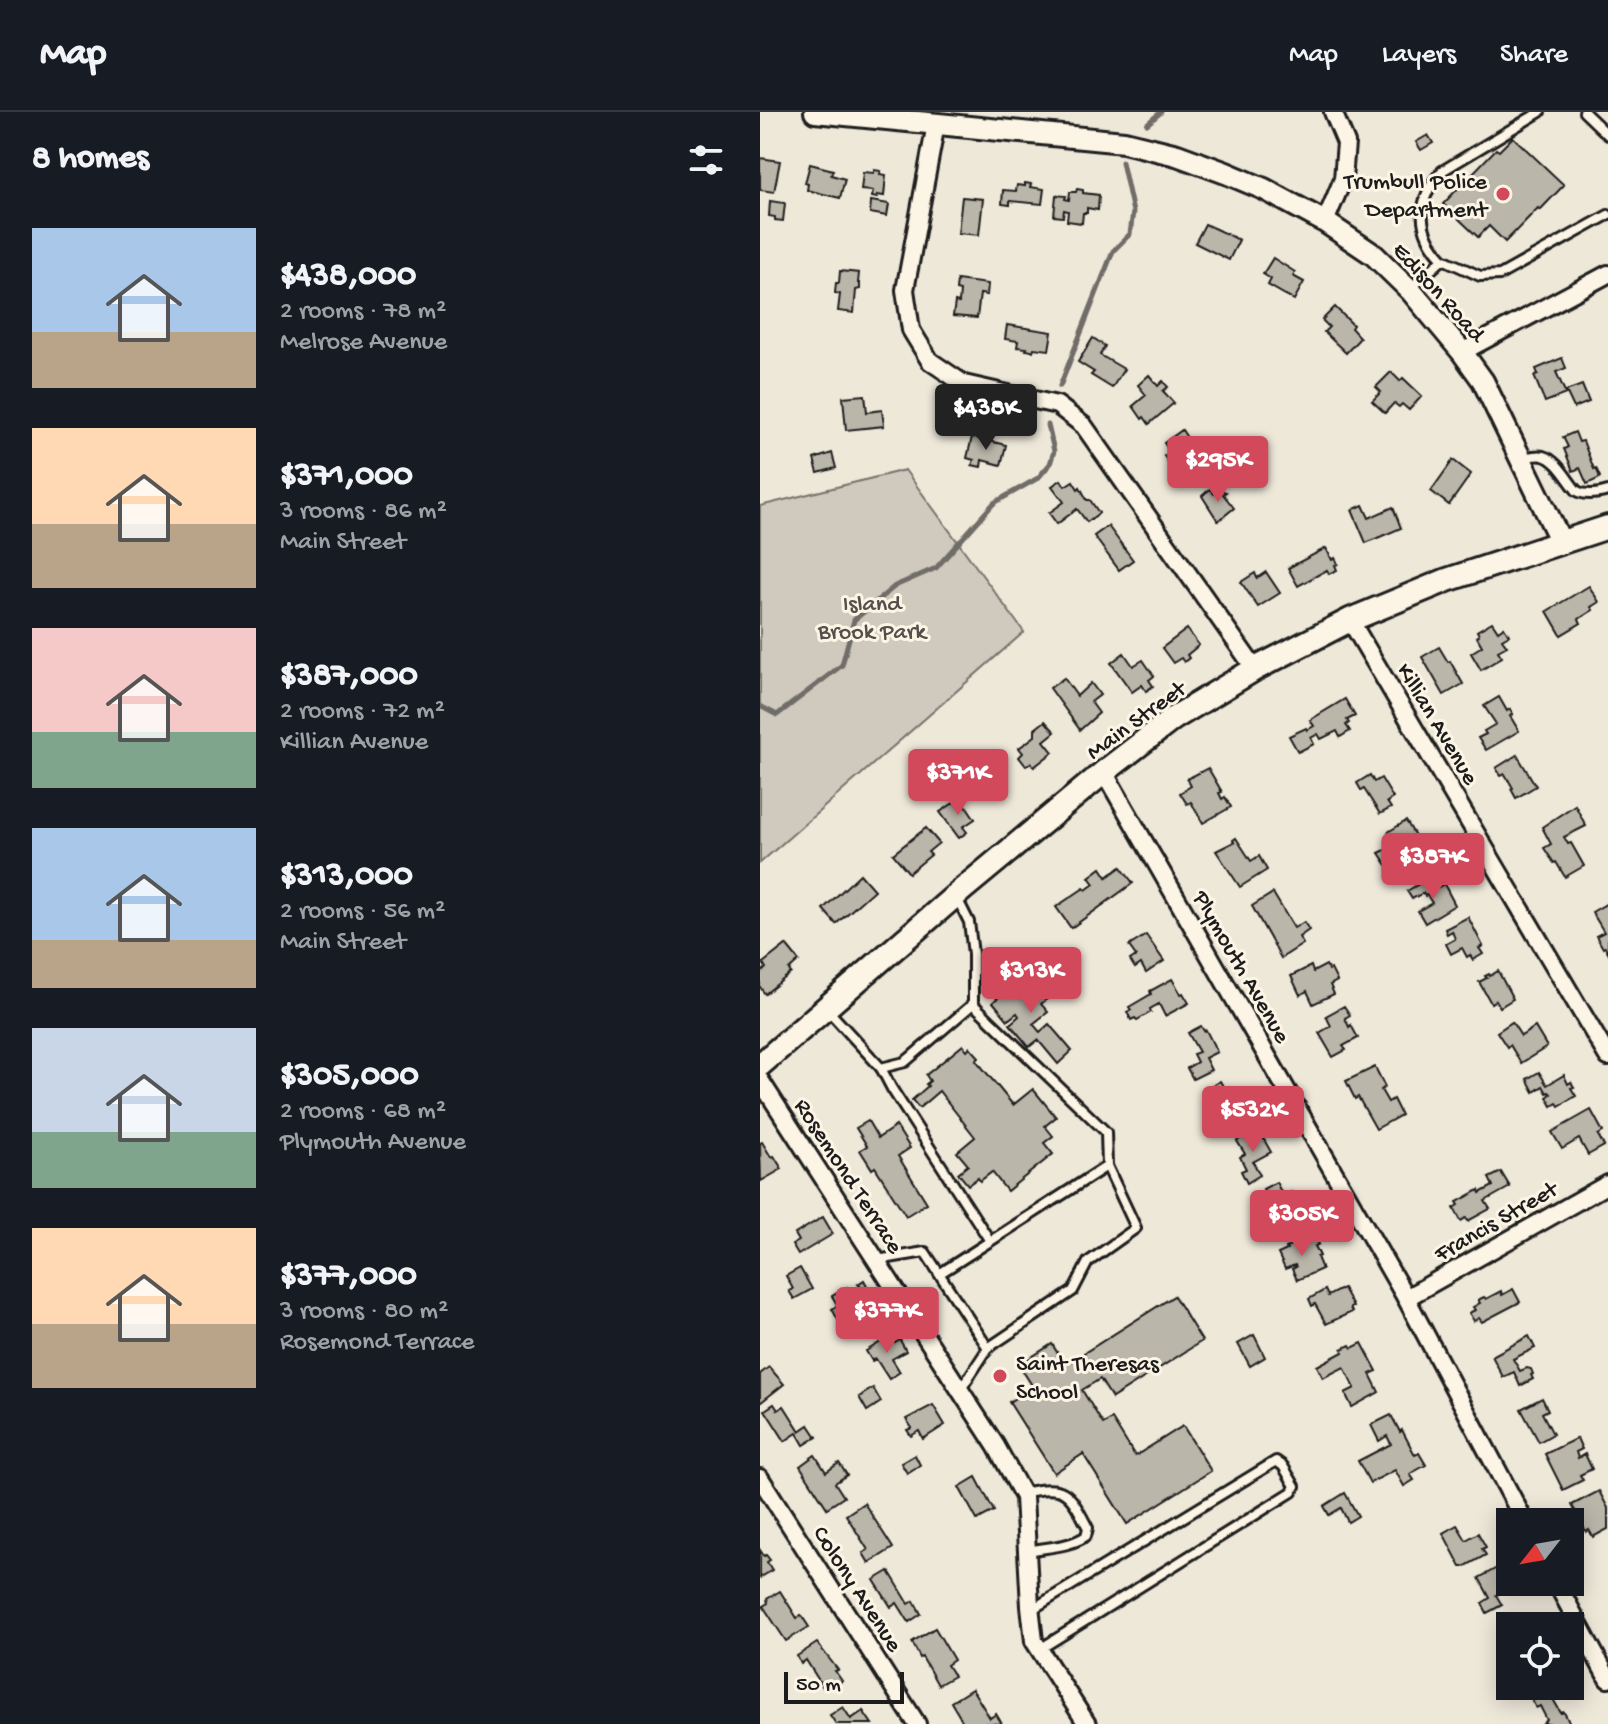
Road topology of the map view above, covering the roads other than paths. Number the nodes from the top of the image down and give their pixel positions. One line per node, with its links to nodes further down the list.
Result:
1 (815, 112): 5 (street, Edison Road)
2 (1333, 112): 8 (street)
3 (1540, 112): 9 (lane)
4 (1584, 112): 6 (lane)
5 (936, 124): 8 (street, Edison Road); 18 (street)
6 (1608, 135)
7 (1608, 215): 9 (lane)
8 (1325, 222): 11 (street, Edison Road)
9 (1443, 259): 11 (lane)
10 (1608, 274): 12 (street)
11 (1409, 289): 12 (street, Edison Road)
12 (1462, 352): 13 (street, Edison Road)
13 (1521, 459): 14 (lane); 16 (street, Edison Road)
14 (1608, 491)
15 (1605, 531): 16 (main road, Main Street)
16 (1561, 542): 17 (main road, Main Street)
17 (1350, 620): 18 (main road, Main Street); 23 (street, Killian Avenue)
18 (1255, 669): 19 (main road, Main Street)
19 (1104, 772): 20 (main road, Main Street); 32 (street, Plymouth Avenue)
20 (956, 895): 21 (lane); 22 (main road, Main Street)
21 (973, 1004): 25 (lane); 27 (lane)
22 (826, 1007): 24 (main road, Main Street); 25 (lane)
23 (1608, 1057)
24 (760, 1065)
25 (881, 1068): 29 (lane)
26 (760, 1080): 30 (street, Rosemond Terrace)
27 (1107, 1166): 29 (lane); 33 (lane)
28 (1608, 1184): 32 (street, Francis Street)
29 (990, 1241): 31 (lane)
30 (876, 1260): 31 (lane); 34 (street, Rosemond Terrace)
31 (939, 1274): 33 (lane)
32 (1406, 1298): 37 (street, Plymouth Avenue)
33 (988, 1348): 34 (lane)
34 (960, 1390): 36 (street, Rosemond Terrace)
35 (760, 1478): 43 (street, Colony Avenue)
36 (1022, 1493): 38 (street, Rosemond Terrace); 38 (lane)
37 (1518, 1508)
38 (1027, 1551): 40 (street, Rosemond Terrace)
39 (1564, 1596): 42 (street)
40 (1030, 1611): 41 (street, Rosemond Terrace); 41 (lane)
41 (1040, 1649): 44 (street, Rosemond Terrace)
42 (1608, 1679)
43 (917, 1724)
44 (1087, 1724)

